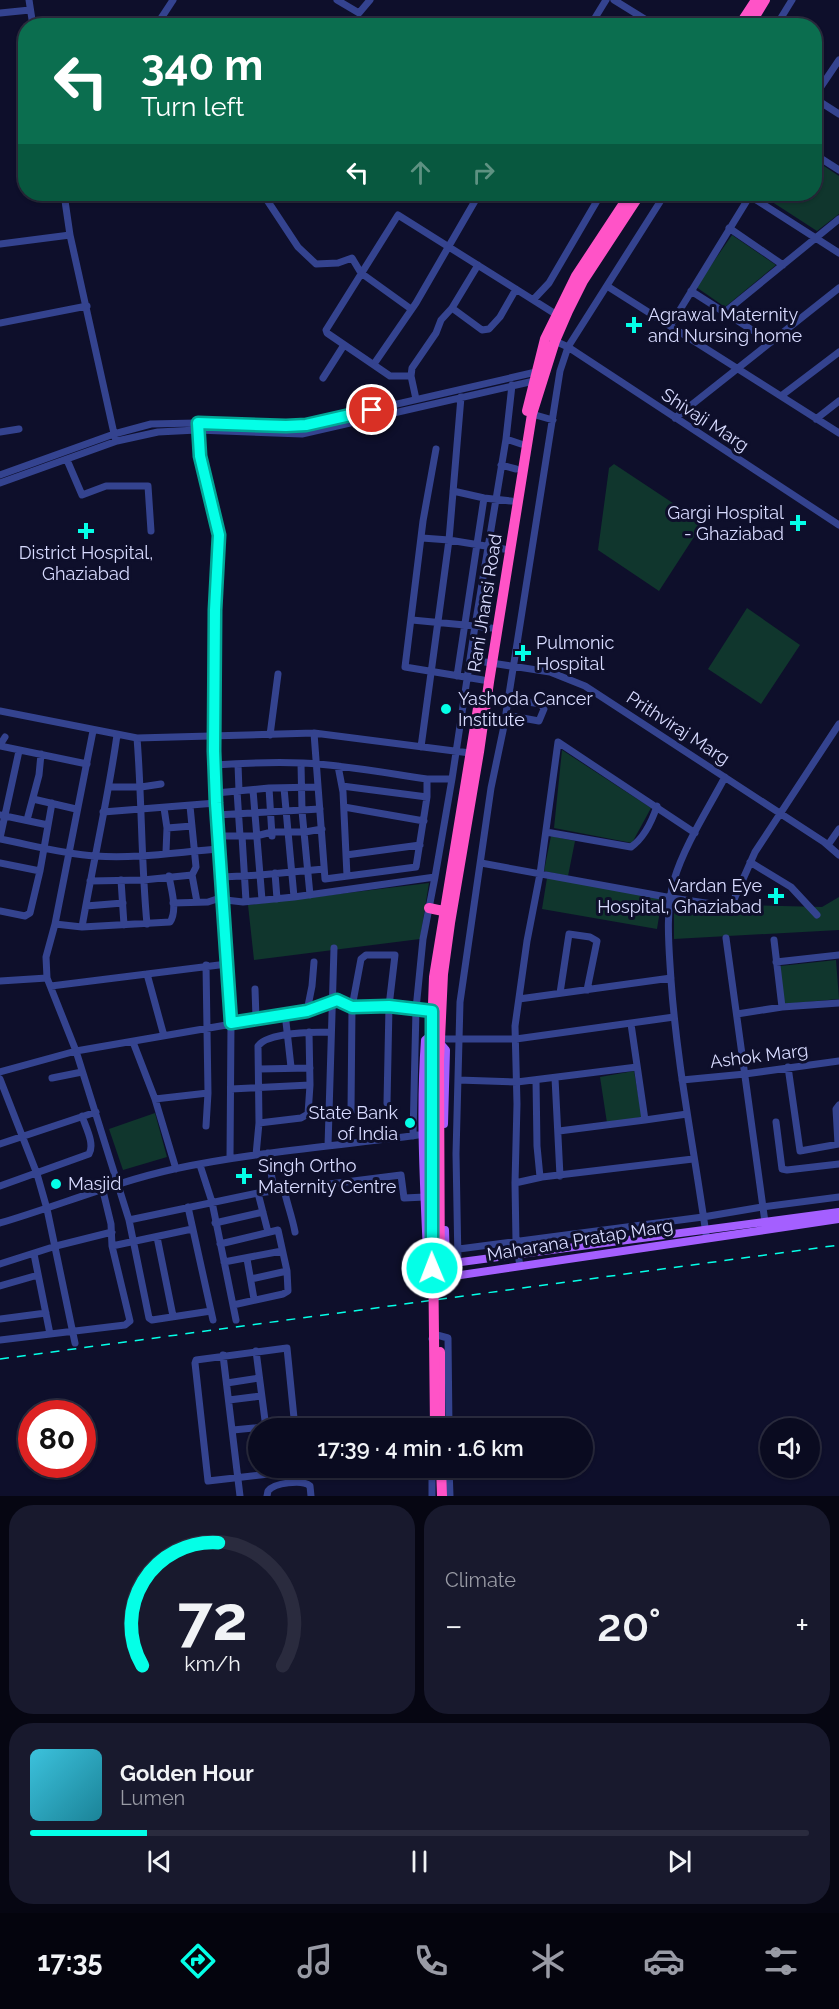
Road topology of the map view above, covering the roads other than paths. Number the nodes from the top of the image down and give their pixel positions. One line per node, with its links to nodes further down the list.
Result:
1 (29, 0): 10 (street)
2 (173, 0): 13 (street)
3 (337, 0): 4 (street)
4 (370, 0)
5 (606, 0): 14 (street)
6 (615, 0): 15 (street)
7 (756, 0): 16 (highway)
8 (765, 0): 17 (highway)
9 (792, 0): 18 (street)
10 (30, 10): 11 (street); 12 (street)
11 (0, 12)
12 (32, 18)
13 (161, 18)
14 (595, 18)
15 (643, 18)
16 (744, 18)
17 (754, 18)
18 (781, 18)
19 (839, 60): 20 (street)
20 (822, 85)
21 (822, 102): 22 (street)
22 (839, 114)
23 (822, 159): 24 (street)
24 (839, 170)
25 (65, 201): 36 (street)
26 (268, 201): 43 (street)
27 (475, 201): 39 (street)
28 (597, 201): 48 (street)
29 (625, 201): 53 (highway, Rani Jhansi Road)
30 (635, 201): 56 (highway, Rani Jhansi Road)
31 (661, 201): 44 (street)
32 (745, 201): 35 (street)
33 (760, 201): 37 (street)
34 (839, 219): 37 (street)
35 (729, 228): 42 (street); 47 (street)
36 (70, 236): 38 (street); 49 (street)
37 (816, 238): 40 (street); 42 (street)
38 (0, 244)
39 (448, 246): 41 (street); 43 (street); 51 (street)
40 (839, 253)
41 (478, 265): 46 (street); 50 (street)
42 (783, 265): 52 (street)
43 (361, 273): 51 (street); 58 (street)
44 (607, 286): 55 (street); 59 (street)
45 (839, 288): 57 (street)
46 (516, 289): 48 (street); 50 (street)
47 (691, 291): 52 (street); 55 (street)
48 (533, 300): 53 (street)
49 (87, 306): 54 (street); 79 (street)
50 (452, 308): 63 (street)
51 (411, 309): 61 (street)
52 (725, 312): 57 (street)
53 (557, 315): 64 (highway, Rani Jhansi Road)
54 (0, 323)
55 (670, 326): 62 (street)
56 (555, 341): 59 (street, Shivaji Marg); 71 (highway, Rani Jhansi Road)
57 (771, 342): 62 (street)
58 (345, 345): 61 (street); 65 (street)
59 (568, 347): 72 (street, Shivaji Marg); 74 (street)
60 (839, 352): 67 (street)
61 (374, 364): 63 (street)
62 (738, 368): 67 (street); 72 (street)
63 (411, 376): 69 (street)
64 (535, 376): 66 (street); 69 (street); 81 (highway, Rani Jhansi Road)
65 (323, 378)
66 (512, 386): 68 (street); 80 (street)
67 (782, 396): 73 (street)
68 (461, 397): 75 (street); 88 (street)
69 (416, 399): 75 (street)
70 (839, 401): 73 (street)
71 (532, 414): 74 (street); 81 (highway, Rani Jhansi Road)
72 (675, 418): 92 (street, Shivaji Marg)
73 (816, 419): 78 (street)
74 (553, 420): 105 (street)
75 (198, 427): 79 (street); 120 (street)
76 (19, 429): 77 (street)
77 (0, 432)
78 (839, 434)
79 (115, 437): 83 (street); 86 (street)
80 (506, 439): 81 (street); 84 (street)
81 (523, 444): 85 (highway, Rani Jhansi Road); 104 (highway, Rani Jhansi Road)
82 (436, 449): 94 (street)
83 (67, 460): 87 (street); 93 (street)
84 (501, 465): 85 (street); 90 (street)
85 (516, 469): 91 (highway, Rani Jhansi Road)
86 (0, 475)
87 (0, 483)
88 (453, 491): 89 (street); 95 (street)
89 (484, 498): 90 (street); 96 (street)
90 (496, 498): 91 (street); 97 (street)
91 (511, 501): 98 (highway, Rani Jhansi Road)
92 (839, 525)
93 (151, 531)
94 (422, 538): 95 (street); 99 (street)
95 (449, 540): 96 (street); 100 (street)
96 (477, 544): 97 (street); 101 (street)
97 (489, 546): 98 (street); 102 (street)
98 (504, 549): 103 (highway, Rani Jhansi Road)
99 (412, 620): 100 (street); 106 (street)
100 (438, 623): 101 (street); 106 (street)
101 (465, 625): 102 (street); 108 (street)
102 (475, 626): 103 (street); 109 (street)
103 (491, 628): 104 (highway, Rani Jhansi Road)
104 (489, 663): 105 (street, Prithviraj Marg); 110 (highway, Rani Jhansi Road); 195 (highway, Rani Jhansi Road)
105 (513, 666): 111 (street); 134 (street, Prithviraj Marg)
106 (432, 672): 108 (street); 123 (street)
107 (278, 674): 118 (street)
108 (457, 676): 109 (street)
109 (467, 677): 110 (street); 125 (street)
110 (483, 680): 126 (highway, Rani Jhansi Road)
111 (508, 699): 113 (street); 113 (street)
112 (0, 711): 115 (street)
113 (506, 715): 198 (street)
114 (839, 724): 165 (street)
115 (93, 731): 117 (street); 129 (street)
116 (314, 733): 118 (street); 123 (street); 131 (street)
117 (117, 735): 121 (street); 139 (street)
118 (270, 735): 120 (street)
119 (5, 737): 122 (street)
120 (214, 737): 121 (street); 132 (street)
121 (137, 738): 140 (street)
122 (0, 746): 124 (street)
123 (421, 747): 125 (street)
124 (19, 751): 127 (street); 167 (street)
125 (456, 751): 126 (street); 136 (street)
126 (470, 753): 195 (highway, Rani Jhansi Road)
127 (41, 754): 129 (street); 149 (street)
128 (301, 763): 130 (street); 131 (street); 144 (street)
129 (87, 764): 156 (street)
130 (238, 764): 132 (street); 146 (street)
131 (317, 764): 133 (street); 141 (street)
132 (215, 765): 147 (street)
133 (338, 766): 135 (street); 138 (street)
134 (725, 777): 165 (street, Prithviraj Marg); 178 (street)
135 (427, 779): 136 (street); 148 (street)
136 (452, 779): 212 (street)
137 (161, 784): 140 (street)
138 (342, 786): 148 (street); 154 (street)
139 (110, 787): 140 (street); 161 (street)
140 (141, 787): 158 (street)
141 (318, 787): 144 (street); 157 (street)
142 (269, 788): 143 (street); 145 (street); 162 (street)
143 (284, 788): 144 (street); 159 (street)
144 (301, 788): 160 (street)
145 (254, 790): 146 (street); 163 (street)
146 (238, 791): 147 (street); 164 (street)
147 (216, 793): 151 (street)
148 (427, 797): 169 (street)
149 (33, 799): 150 (street); 168 (street)
150 (52, 803): 156 (street); 170 (street)
151 (216, 803): 152 (street); 166 (street)
152 (190, 806): 155 (street); 171 (street)
153 (657, 806): 177 (street); 177 (street); 178 (street)
154 (344, 807): 169 (street); 191 (street)
155 (164, 808): 158 (street); 172 (street)
156 (76, 809): 189 (street)
157 (320, 809): 160 (street); 173 (street)
158 (142, 810): 161 (street); 194 (street)
159 (287, 811): 160 (street); 162 (street); 175 (street)
160 (302, 811): 176 (street)
161 (103, 812): 193 (street)
162 (271, 812): 163 (street); 179 (street)
163 (255, 813): 164 (street); 182 (street)
164 (239, 814): 166 (street); 181 (street)
165 (779, 814): 185 (street, Prithviraj Marg); 196 (street)
166 (217, 815): 180 (street)
167 (3, 816): 168 (street); 183 (street)
168 (27, 820): 170 (street)
169 (424, 821): 184 (street)
170 (48, 825): 186 (street)
171 (192, 826): 172 (street); 188 (street)
172 (167, 828): 190 (street)
173 (322, 829): 176 (street); 199 (street)
174 (839, 829): 185 (street)
175 (288, 832): 176 (street); 179 (street); 202 (street)
176 (305, 832): 200 (street)
177 (546, 832): 204 (street)
178 (695, 833): 218 (street)
179 (272, 835): 182 (street)
180 (218, 836): 181 (street); 187 (street)
181 (241, 836): 182 (street); 208 (street)
182 (256, 836): 206 (street)
183 (0, 838): 186 (street)
184 (420, 845): 191 (street); 209 (street)
185 (828, 845): 192 (street, Prithviraj Marg)
186 (44, 848): 189 (street); 201 (street)
187 (219, 849): 188 (street); 211 (street)
188 (194, 851): 190 (street); 205 (street)
189 (69, 852): 193 (street); 231 (street)
190 (166, 852): 194 (street)
191 (346, 855): 209 (street)
192 (839, 855)
193 (94, 856): 194 (street); 215 (street)
194 (141, 856): 214 (street)
195 (457, 858): 210 (highway, Rani Jhansi Road)
196 (750, 862): 218 (street); 230 (street)
197 (0, 863): 201 (street)
198 (481, 863): 204 (street); 272 (street)
199 (324, 869): 200 (street); 209 (street)
200 (308, 870): 202 (street); 216 (street)
201 (40, 871): 228 (street)
202 (291, 872): 203 (street); 217 (street)
203 (275, 873): 206 (street); 220 (street)
204 (540, 874): 218 (street); 251 (street)
205 (192, 875): 207 (street); 223 (street)
206 (260, 875): 208 (street); 221 (street)
207 (169, 876): 214 (street); 225 (street)
208 (243, 876): 211 (street); 222 (street)
209 (347, 876)
210 (454, 876): 229 (highway, Rani Jhansi Road); 271 (highway, Rani Jhansi Road)
211 (222, 877): 219 (street)
212 (435, 877): 216 (street); 227 (street)
213 (121, 880): 214 (street); 215 (street); 224 (street)
214 (143, 880): 232 (street)
215 (90, 881): 226 (street)
216 (310, 896): 217 (street)
217 (294, 897): 220 (street)
218 (672, 898): 245 (street)
219 (223, 899): 222 (street); 223 (street); 241 (street)
220 (278, 899): 221 (street)
221 (262, 900): 222 (street)
222 (246, 901)
223 (196, 902): 225 (street)
224 (123, 903): 226 (street); 233 (street)
225 (173, 903): 232 (street)
226 (86, 906): 234 (street)
227 (429, 908): 229 (highway); 257 (street)
228 (0, 911)
229 (443, 911): 259 (highway, Rani Jhansi Road)
230 (817, 915)
231 (55, 924): 234 (street); 244 (street)
232 (147, 924): 233 (street)
233 (124, 925): 234 (street)
234 (82, 927)
235 (726, 938): 261 (street)
236 (774, 940): 240 (street)
237 (334, 948): 252 (street)
238 (839, 955): 240 (street)
239 (314, 962): 258 (street)
240 (776, 962): 256 (street)
241 (227, 964): 242 (street); 264 (street)
242 (206, 965): 243 (street); 266 (street)
243 (147, 974): 247 (street); 270 (street)
244 (47, 978): 246 (street); 247 (street)
245 (671, 978): 249 (street); 262 (street)
246 (0, 981)
247 (51, 986): 275 (street)
248 (255, 989): 263 (street)
249 (588, 990): 250 (street); 250 (street)
250 (560, 993): 251 (street)
251 (519, 999): 273 (street)
252 (334, 1002): 255 (street); 258 (street); 268 (street)
253 (839, 1003): 256 (street)
254 (389, 1006): 255 (street); 255 (street); 257 (street); 298 (street)
255 (352, 1007): 301 (street)
256 (782, 1007): 261 (street)
257 (416, 1009): 259 (street); 310 (street)
258 (307, 1011): 260 (street)
259 (432, 1011): 271 (highway, Rani Jhansi Road)
260 (285, 1013): 263 (street); 269 (street)
261 (737, 1014): 285 (street)
262 (674, 1017): 265 (street); 291 (street)
263 (256, 1018): 264 (street)
264 (231, 1023): 266 (street); 295 (street)
265 (631, 1024): 273 (street); 279 (street)
266 (207, 1028): 270 (street); 296 (street)
267 (309, 1032): 268 (street); 269 (street); 281 (street)
268 (331, 1032): 314 (street)
269 (289, 1035): 278 (street); 282 (street)
270 (164, 1036): 274 (street)
271 (437, 1039): 272 (street); 276 (highway); 309 (main road); 365 (main road)
272 (460, 1040): 273 (street); 289 (street)
273 (516, 1040): 292 (street)
274 (133, 1042): 275 (street); 297 (street)
275 (76, 1051): 283 (street); 284 (street)
276 (435, 1061): 392 (highway, bridge); 394 (highway, bridge)
277 (839, 1061): 280 (street, Ashok Marg)
278 (291, 1067): 281 (street); 282 (street)
279 (637, 1067): 287 (street); 304 (street)
280 (788, 1067): 285 (street, Ashok Marg); 313 (street)
281 (310, 1068): 293 (street)
282 (259, 1069): 294 (street)
283 (0, 1072)
284 (82, 1072): 286 (street); 300 (street)
285 (745, 1074): 291 (street, Ashok Marg); 336 (street)
286 (52, 1078)
287 (555, 1078): 290 (street); 308 (street)
288 (0, 1079): 311 (street)
289 (458, 1080): 292 (street); 357 (street)
290 (536, 1080): 292 (street); 324 (street)
291 (682, 1080): 302 (street)
292 (517, 1082): 325 (street)
293 (310, 1085): 294 (street); 306 (street)
294 (259, 1087): 295 (street); 306 (street)
295 (231, 1089): 317 (street)
296 (208, 1093): 297 (street); 307 (street)
297 (155, 1099): 321 (street)
298 (387, 1103)
299 (839, 1105): 313 (street)
300 (96, 1112): 303 (street); 326 (street)
301 (351, 1112)
302 (687, 1114): 304 (street); 318 (street)
303 (82, 1116): 311 (street); 322 (street)
304 (645, 1120): 308 (street)
305 (776, 1122): 319 (street)
306 (259, 1123): 316 (street)
307 (206, 1126)
308 (558, 1131): 323 (street)
309 (423, 1134): 310 (street); 332 (main road)
310 (414, 1136): 314 (street)
311 (22, 1137): 312 (street); 322 (street)
312 (0, 1144)
313 (838, 1144)
314 (328, 1146): 315 (street)
315 (268, 1153): 316 (street); 330 (street)
316 (256, 1155): 317 (street)
317 (230, 1158): 320 (street)
318 (693, 1159): 323 (street); 340 (street)
319 (839, 1164)
320 (200, 1165): 321 (street); 334 (street)
321 (176, 1169): 326 (street)
322 (36, 1174): 327 (street); 337 (street)
323 (560, 1176): 324 (street)
324 (540, 1177): 325 (street)
325 (515, 1183): 353 (street)
326 (118, 1185): 329 (street); 342 (street)
327 (0, 1186)
328 (284, 1189): 330 (street); 332 (street); 349 (street)
329 (103, 1191): 337 (street); 347 (street)
330 (274, 1191): 331 (street)
331 (258, 1193): 334 (street); 338 (street)
332 (425, 1197): 369 (main road)
333 (839, 1197): 336 (street)
334 (212, 1202): 335 (street); 344 (street)
335 (189, 1207): 342 (street); 346 (street)
336 (762, 1207): 340 (street); 343 (street)
337 (47, 1209): 345 (street); 355 (street)
338 (263, 1212): 344 (street); 348 (street)
339 (839, 1212): 343 (main road, Maharana Pratap Marg)
340 (704, 1217): 350 (street); 353 (street)
341 (839, 1219): 350 (main road, Maharana Pratap Marg)
342 (129, 1220): 352 (street)
343 (765, 1222): 350 (main road, Maharana Pratap Marg)
344 (215, 1223): 354 (street)
345 (0, 1224)
346 (192, 1229): 351 (street); 374 (street)
347 (112, 1232): 355 (street); 356 (street)
348 (268, 1232): 354 (street); 358 (street)
349 (295, 1232)
350 (706, 1234): 360 (main road, Maharana Pratap Marg); 366 (main road, Maharana Pratap Marg)
351 (157, 1237): 352 (street); 376 (street)
352 (134, 1241): 356 (street); 376 (street)
353 (516, 1242): 357 (street); 360 (street)
354 (220, 1244): 362 (street)
355 (56, 1246): 359 (street); 380 (street)
356 (112, 1246): 380 (street)
357 (459, 1249): 363 (street)
358 (282, 1251): 361 (street); 367 (street)
359 (34, 1254): 364 (street); 368 (street)
360 (518, 1255): 363 (main road, Maharana Pratap Marg); 366 (street)
361 (246, 1259): 362 (street); 370 (street)
362 (224, 1262): 373 (street)
363 (458, 1263): 365 (main road, Maharana Pratap Marg)
364 (0, 1264)
365 (446, 1264): 369 (main road)
366 (520, 1266): 369 (main road, Maharana Pratap Marg)
367 (287, 1271): 370 (street); 372 (street)
368 (38, 1275): 371 (street); 375 (street)
369 (447, 1277)
370 (251, 1279): 372 (street)
371 (0, 1286)
372 (254, 1299): 373 (street)
373 (233, 1305): 379 (street)
374 (211, 1311): 376 (street); 378 (street)
375 (46, 1312): 377 (street); 381 (street)
376 (174, 1316)
377 (0, 1319)
378 (213, 1320)
379 (236, 1320)
380 (72, 1331): 381 (street); 383 (street)
381 (50, 1334): 382 (street)
382 (0, 1340)
383 (75, 1343)
384 (256, 1351): 385 (street); 386 (street); 391 (street)
385 (223, 1356): 387 (street); 402 (street)
386 (259, 1378): 387 (street); 388 (street)
387 (227, 1383): 389 (street)
388 (261, 1396): 389 (street); 390 (street)
389 (229, 1400): 397 (street)
390 (264, 1418)
391 (294, 1418)
392 (433, 1418)
393 (433, 1418): 395 (street)
394 (441, 1418)
395 (449, 1418)
396 (248, 1429): 397 (street)
397 (233, 1430): 402 (street)
398 (248, 1476): 402 (street)
399 (434, 1478): 406 (highway)
400 (441, 1478): 407 (highway)
401 (449, 1478): 408 (street)
402 (238, 1479): 403 (street)
403 (240, 1496)
404 (267, 1496): 405 (street)
405 (311, 1496)
406 (434, 1496)
407 (442, 1496)
408 (450, 1496)

